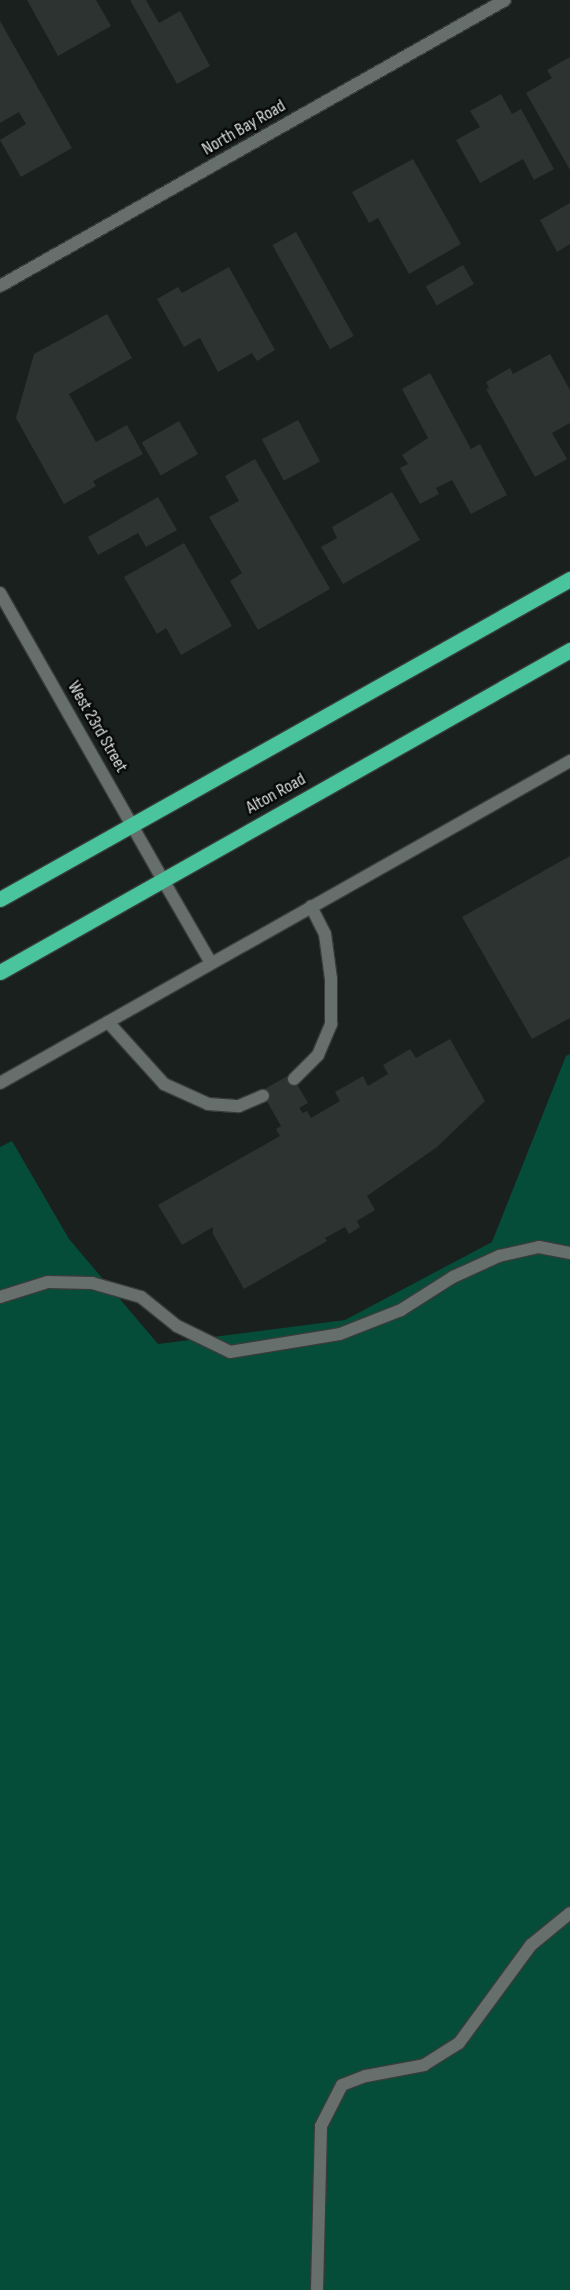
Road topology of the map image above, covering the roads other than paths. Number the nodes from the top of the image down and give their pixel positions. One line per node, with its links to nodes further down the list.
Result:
1 (505, 0): 2 (street, North Bay Road)
2 (0, 286)
3 (570, 578): 7 (highway)
4 (0, 592): 7 (street, West 23rd Street)
5 (570, 650): 8 (highway, Alton Road)
6 (570, 762): 10 (street)
7 (132, 825): 8 (street, West 23rd Street); 9 (highway)
8 (163, 880): 11 (street, West 23rd Street); 12 (highway, Alton Road)
9 (0, 899)
10 (311, 906): 11 (street); 14 (street)
11 (210, 963): 13 (street)
12 (0, 972)
13 (108, 1022): 15 (street); 16 (street)
14 (294, 1079)
15 (0, 1083)
16 (264, 1096)
17 (570, 1253): 18 (street)
18 (0, 1297)
19 (570, 1913): 20 (street)
20 (318, 2290)

